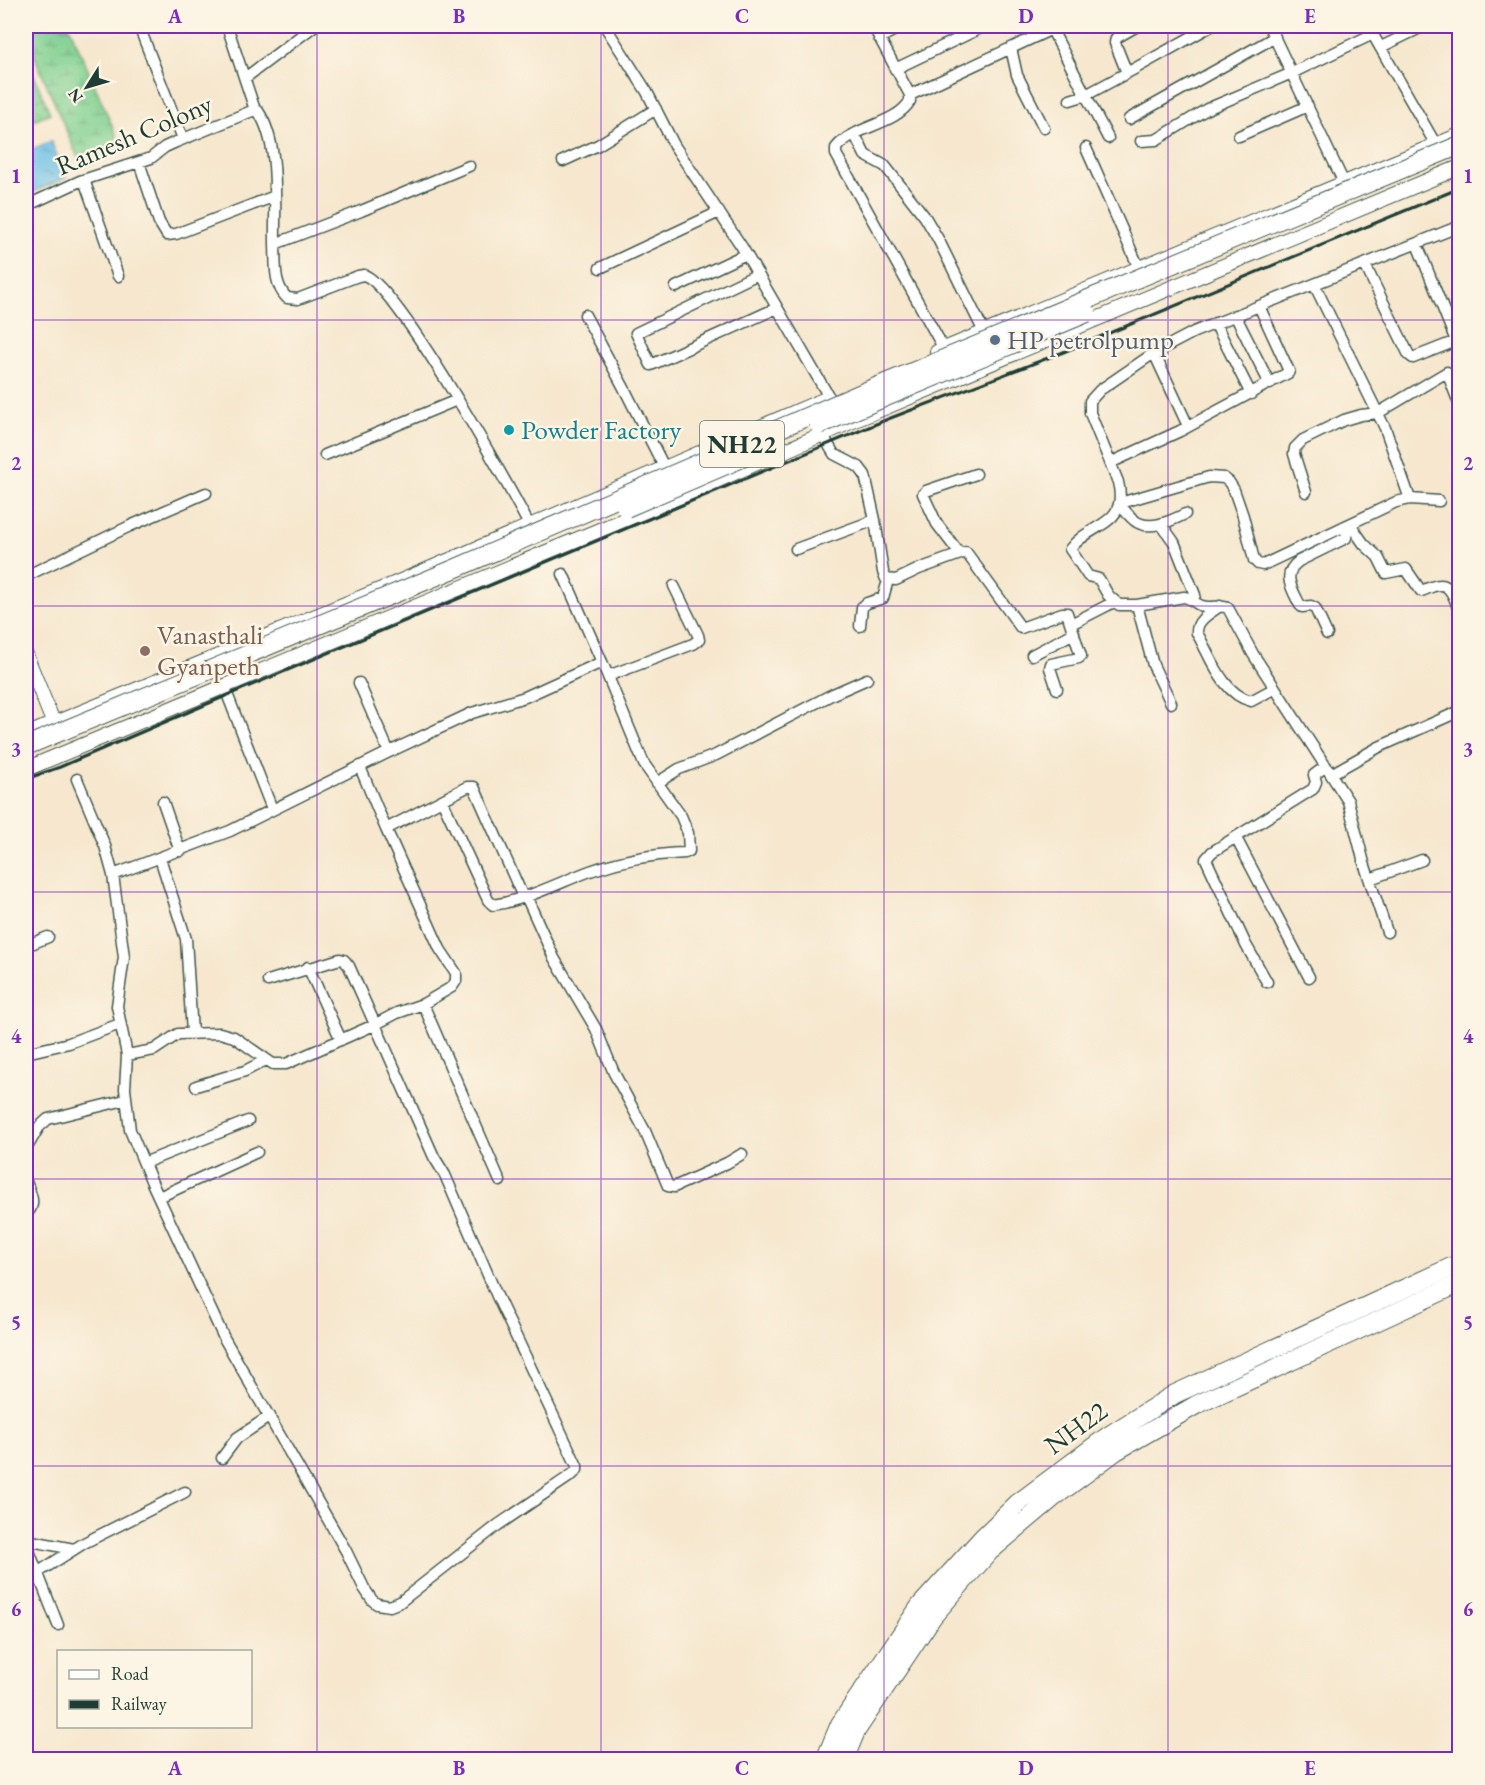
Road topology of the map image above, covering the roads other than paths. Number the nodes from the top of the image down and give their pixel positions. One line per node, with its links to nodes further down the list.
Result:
1 (228, 26): 21 (street)
2 (314, 26): 21 (street)
3 (605, 26): 26 (street)
4 (873, 26): 15 (street)
5 (903, 26): 15 (street)
6 (985, 26): 18 (street)
7 (1137, 26): 19 (street)
8 (1211, 26): 19 (street)
9 (1269, 26): 14 (street)
10 (1424, 26): 16 (street)
11 (1051, 27): 17 (street); 23 (street)
12 (1371, 30): 16 (street); 20 (street)
13 (142, 34): 34 (street)
14 (1275, 37): 20 (street); 28 (street)
15 (879, 38): 18 (street)
16 (1381, 47): 36 (street)
17 (1011, 48): 22 (street); 29 (street)
18 (895, 69): 22 (street)
19 (1127, 73): 23 (street)
20 (1292, 73): 25 (street); 35 (street)
21 (245, 78): 27 (street)
22 (910, 95): 30 (street)
23 (1086, 95): 24 (street); 33 (street)
24 (1070, 100)
25 (1308, 106): 32 (street); 46 (street)
26 (656, 109): 40 (street); 50 (street)
27 (257, 112): 34 (street, Ramesh Colony); 48 (street)
28 (1129, 118)
29 (1044, 128)
30 (855, 135): 67 (street); 68 (street)
31 (1460, 135): 36 (street)
32 (1239, 136)
33 (1108, 138)
34 (183, 139): 41 (street, Ramesh Colony)
35 (1141, 141)
36 (1436, 145): 42 (street)
37 (1460, 145): 124 (highway, NH22, bridge)
38 (1086, 148): 57 (street)
39 (1460, 158): 126 (highway, NH22, bridge)
40 (563, 161)
41 (139, 162): 45 (street, Ramesh Colony); 48 (street)
42 (1392, 163): 46 (street); 47 (street)
43 (469, 166): 52 (street)
44 (1460, 167): 47 (street)
45 (84, 180): 49 (street, Ramesh Colony); 59 (street)
46 (1344, 183): 57 (street)
47 (1404, 190): 70 (street)
48 (274, 196): 52 (street)
49 (26, 206)
50 (719, 212): 54 (street); 56 (street)
51 (1460, 226): 53 (street)
52 (275, 244): 74 (street)
53 (1417, 244): 55 (street); 55 (street)
54 (746, 254): 58 (street); 61 (street)
55 (1365, 265): 60 (street)
56 (600, 268)
57 (1139, 268): 67 (street)
58 (758, 274): 63 (street); 63 (street)
59 (118, 276)
60 (1315, 286): 62 (street); 76 (street)
61 (676, 287)
62 (1259, 306): 65 (street); 71 (street)
63 (777, 308): 73 (street)
64 (585, 315): 81 (street)
65 (1235, 315): 66 (street); 71 (street)
66 (1215, 323): 69 (street); 72 (street)
67 (990, 330): 68 (street); 70 (street)
68 (944, 349): 73 (street)
69 (1154, 353): 77 (street); 80 (street)
70 (1009, 356): 78 (street)
71 (1270, 384): 72 (street)
72 (1251, 394): 77 (street)
73 (829, 397): 81 (street)
74 (457, 400): 79 (street); 92 (street)
75 (1460, 406): 76 (street)
76 (1378, 412): 83 (street); 85 (street)
77 (1188, 426): 80 (street)
78 (822, 434): 90 (street); 94 (street)
79 (324, 455)
80 (1110, 463): 88 (street)
81 (664, 467): 87 (street)
82 (976, 474): 96 (street)
83 (1306, 492)
84 (206, 493): 98 (street)
85 (1410, 499): 86 (street); 93 (street)
86 (1439, 501)
87 (579, 504): 92 (street); 94 (street)
88 (1120, 505): 91 (street); 93 (street); 102 (street)
89 (1185, 514): 91 (street)
90 (875, 520): 95 (street); 99 (street)
91 (1161, 524): 101 (street)
92 (529, 525): 118 (street)
93 (1347, 525): 105 (street); 108 (street)
94 (590, 534): 115 (street)
95 (796, 549)
96 (960, 554): 99 (street); 107 (street)
97 (563, 574): 111 (street)
98 (26, 576)
99 (888, 580): 106 (street)
100 (675, 586): 112 (street)
101 (1195, 595)
102 (1114, 602): 103 (street); 107 (street)
103 (1137, 605): 104 (street); 119 (street)
104 (1220, 606): 116 (street); 116 (street)
105 (1460, 616)
106 (860, 626)
107 (1072, 628): 110 (street); 117 (street)
108 (1327, 634)
109 (26, 655): 121 (street)
110 (1032, 655)
111 (602, 662): 112 (street); 125 (street)
112 (608, 676): 131 (street)
113 (867, 679): 131 (street)
114 (359, 683): 125 (street)
115 (224, 686): 122 (street); 134 (street)
116 (1275, 688): 129 (street)
117 (1057, 689)
118 (113, 700): 121 (street); 122 (street)
119 (1171, 703)
120 (1460, 711): 129 (street)
121 (54, 724): 123 (street)
122 (125, 728): 128 (street)
123 (26, 735)
124 (26, 746)
125 (389, 752): 127 (street)
126 (26, 757)
127 (360, 767): 134 (street); 135 (street)
128 (26, 769)
129 (1328, 770): 136 (street); 141 (street)
130 (77, 779): 140 (street)
131 (657, 783): 142 (street)
132 (442, 800): 135 (street); 142 (street); 142 (street)
133 (163, 802): 137 (street)
134 (272, 809): 137 (street)
135 (386, 829): 150 (street)
136 (1236, 838): 147 (street); 149 (street)
137 (180, 851): 138 (street)
138 (160, 858): 140 (street); 153 (street)
139 (1422, 860): 141 (street)
140 (113, 875): 151 (street)
141 (1370, 879): 143 (street)
142 (524, 896): 163 (street)
143 (1387, 932)
144 (48, 937): 145 (street)
145 (26, 946)
146 (308, 967): 148 (street); 152 (street); 154 (street)
147 (1309, 977)
148 (268, 981)
149 (1267, 982)
150 (423, 1004): 152 (street); 165 (street)
151 (120, 1024): 155 (street); 156 (street)
152 (374, 1025): 154 (street); 171 (street)
153 (192, 1033): 156 (street); 157 (street)
154 (341, 1040): 157 (street)
155 (26, 1053)
156 (127, 1055): 159 (street)
157 (266, 1060): 158 (street)
158 (196, 1086)
159 (125, 1100): 161 (street); 164 (street)
160 (248, 1120): 164 (street)
161 (26, 1149)
162 (257, 1152): 167 (street)
163 (742, 1154)
164 (144, 1163): 167 (street)
165 (500, 1181)
166 (26, 1182): 168 (street)
167 (159, 1197): 171 (street)
168 (26, 1214)
169 (1460, 1263): 178 (highway, NH22)
170 (1460, 1282): 179 (highway, NH22)
171 (270, 1416): 172 (street)
172 (222, 1458)
173 (185, 1492): 175 (street)
174 (26, 1541): 175 (street); 176 (street)
175 (74, 1549): 176 (street)
176 (37, 1573): 177 (street)
177 (57, 1625)
178 (825, 1760)
179 (844, 1760)

